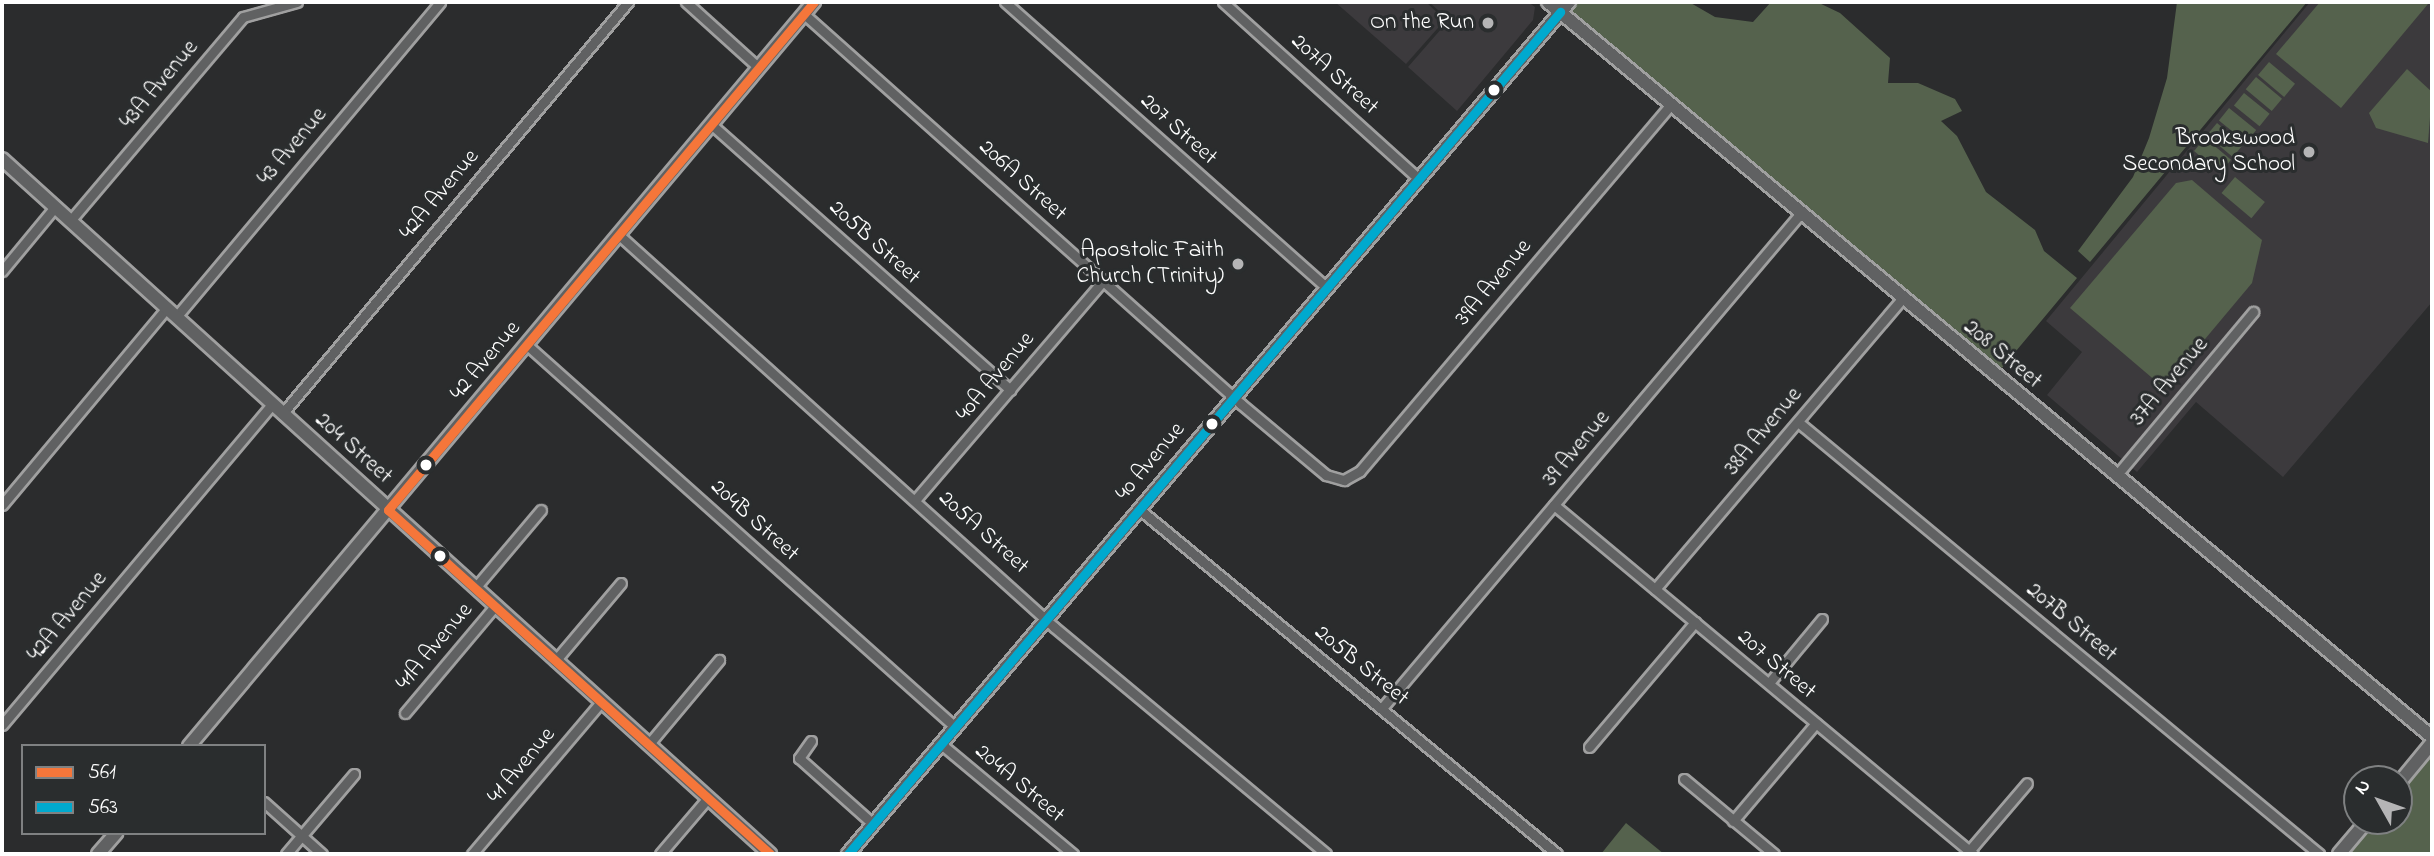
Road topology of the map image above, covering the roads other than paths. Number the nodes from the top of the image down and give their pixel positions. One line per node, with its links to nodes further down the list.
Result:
1 (297, 2): 18 (street, 43A Avenue)
2 (440, 2): 25 (street, 43 Avenue)
3 (628, 2): 29 (street, 42A Avenue)
4 (687, 2): 11 (street)
5 (814, 2): 10 (main road, 42 Avenue)
6 (1005, 2): 22 (street, 207 Street)
7 (1223, 2): 15 (street, 207A Street)
8 (1548, 2): 9 (main road, 208 Street)
9 (1564, 7): 12 (main road, 208 Street); 15 (main road, 40 Avenue)
10 (804, 14): 11 (main road, 42 Avenue); 21 (street, 206A Street)
11 (759, 68): 13 (main road, 42 Avenue)
12 (1670, 106): 17 (main road, 208 Street); 32 (street, 39A Avenue)
13 (712, 125): 19 (main road, 42 Avenue); 27 (street, 205B Street)
14 (2, 159): 16 (main road, 204 Street)
15 (1418, 178): 22 (main road, 40 Avenue)
16 (55, 207): 18 (main road, 204 Street); 20 (street)
17 (1800, 214): 23 (main road, 208 Street); 35 (street, 39 Avenue)
18 (69, 221): 25 (main road, 204 Street)
19 (619, 235): 26 (main road, 42 Avenue); 33 (street, 205A Street)
20 (2, 271)
21 (1104, 280): 27 (street, 40A Avenue); 28 (street, 206A Street)
22 (1326, 287): 28 (main road, 40 Avenue)
23 (1902, 299): 30 (street, 38A Avenue); 31 (main road, 208 Street)
24 (2253, 312): 31 (street, 37A Avenue)
25 (171, 313): 29 (main road, 204 Street); 34 (street, 43 Avenue)
26 (527, 345): 37 (main road, 42 Avenue); 54 (street, 204B Street)
27 (1010, 390): 33 (street, 40A Avenue)
28 (1234, 397): 32 (street, 206A Street); 36 (main road, 40 Avenue)
29 (277, 409): 37 (main road, 204 Street); 53 (street, 42A Avenue)
30 (1798, 422): 41 (street, 38A Avenue); 85 (street, 207B Street)
31 (2116, 476): 55 (main road, 208 Street)
32 (1344, 480)
33 (916, 499): 43 (street, 205A Street)
34 (2, 505)
35 (1554, 505): 41 (street, 207 Street); 50 (street, 39 Avenue)
36 (1139, 509): 43 (main road, 40 Avenue); 50 (street, 205B Street)
37 (388, 510): 40 (main road, 204 Street); 58 (main road, 42 Avenue)
38 (541, 510): 40 (street)
39 (621, 583): 47 (street)
40 (475, 588): 42 (main road, 204 Street)
41 (1655, 589): 45 (street, 207 Street)
42 (495, 606): 47 (main road, 204 Street); 51 (street, 41A Avenue)
43 (1048, 617): 54 (main road, 40 Avenue); 82 (street, 205A Street)
44 (1822, 619): 48 (street)
45 (1695, 622): 48 (street, 207 Street); 61 (street)
46 (719, 660): 60 (street)
47 (555, 661): 49 (main road, 204 Street)
48 (1769, 683): 52 (street, 207 Street)
49 (601, 702): 60 (main road, 204 Street); 77 (street, 41 Avenue)
50 (1382, 708): 83 (street, 205B Street)
51 (405, 713)
52 (1816, 723): 68 (street); 73 (street, 207 Street)
53 (2, 725)
54 (956, 727): 59 (main road, 40 Avenue)
55 (2432, 737)
56 (811, 741): 69 (street)
57 (2432, 743): 62 (main road)
58 (195, 744)
59 (941, 744): 69 (main road, 40 Avenue); 81 (street, 204A Street)
60 (648, 745): 66 (main road, 204 Street)
61 (1589, 747)
62 (2413, 766)
63 (354, 774): 71 (street)
64 (1684, 779): 68 (street)
65 (2027, 783): 73 (street)
66 (707, 799): 78 (street); 79 (main road, 204 Street)
67 (266, 804): 71 (street)
68 (1733, 821): 84 (street)
69 (873, 824): 80 (main road, 40 Avenue)
70 (114, 835): 74 (main road)
71 (302, 835): 75 (street); 76 (street)
72 (2355, 835): 86 (main road)
73 (1971, 853)
74 (98, 854)
75 (286, 854)
76 (322, 854)
77 (472, 854)
78 (660, 854)
79 (770, 854)
80 (848, 854)
81 (1073, 854)
82 (1326, 854)
83 (1557, 854)
84 (1774, 854)
85 (2319, 854)
86 (2339, 854)

